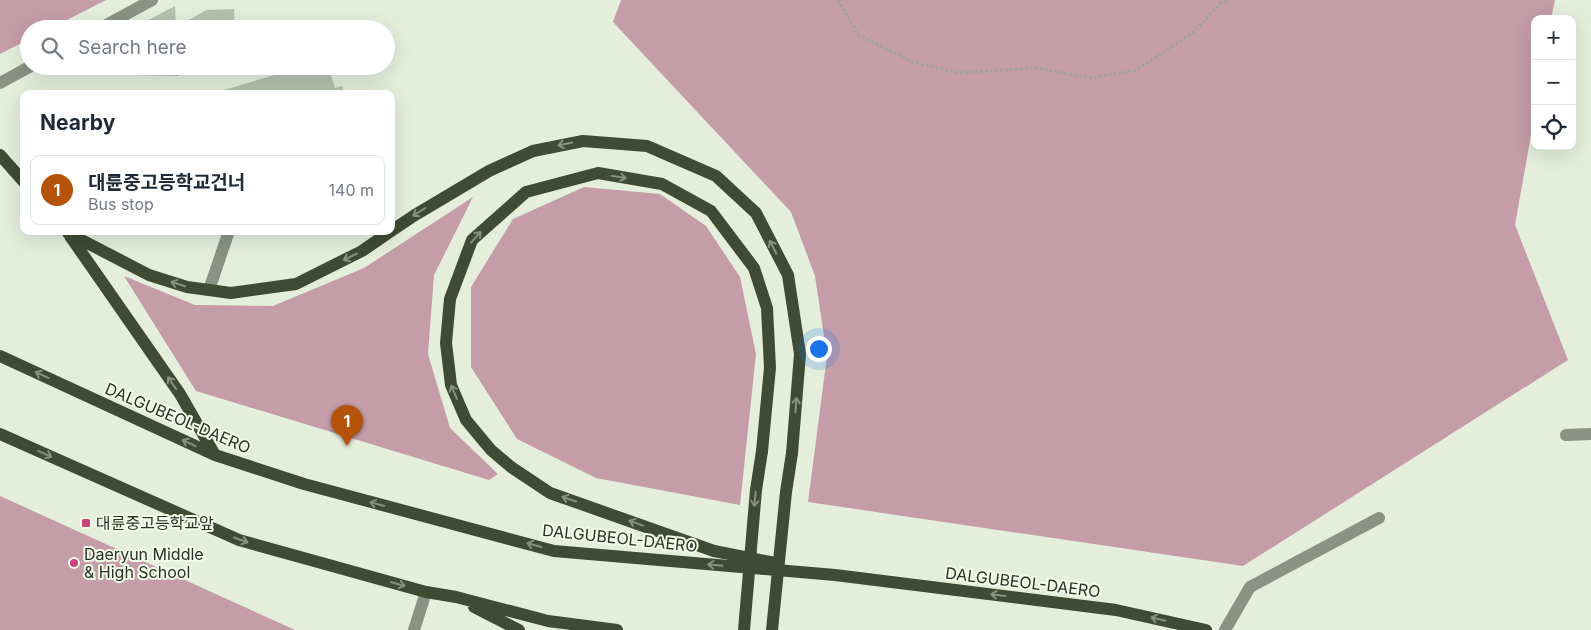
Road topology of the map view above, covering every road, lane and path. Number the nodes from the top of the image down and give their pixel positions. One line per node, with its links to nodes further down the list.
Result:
1 (152, 0): 4 (street)
2 (838, 0): 3 (path)
3 (1230, 0)
4 (115, 20)
5 (20, 72): 6 (street)
6 (0, 84)
7 (0, 155): 8 (main road)
8 (20, 178)
9 (395, 228): 28 (main road, one-way to 9, bridge)
10 (70, 235): 19 (main road, one-way to 10)
11 (74, 235): 14 (main road, one-way to 11)
12 (228, 235): 14 (street)
13 (385, 235): 14 (main road, one-way to 14)
14 (208, 290)
15 (0, 356): 19 (main road, DALGUBEOL-DAERO, one-way to 15)
16 (0, 434): 22 (main road, one-way to 22)
17 (1591, 434): 18 (street)
18 (1566, 435)
19 (215, 455): 21 (main road, DALGUBEOL-DAERO, one-way to 19)
20 (1380, 518): 30 (street)
21 (835, 575): 27 (main road, one-way to 27, bridge); 29 (main road, DALGUBEOL-DAERO, one-way to 21)
22 (426, 592): 23 (main road); 24 (street)
23 (456, 597): 25 (main road); 26 (main road)
24 (414, 630)
25 (519, 630)
26 (617, 630)
27 (744, 630)
28 (772, 630)
29 (1206, 630)
30 (1225, 630)

